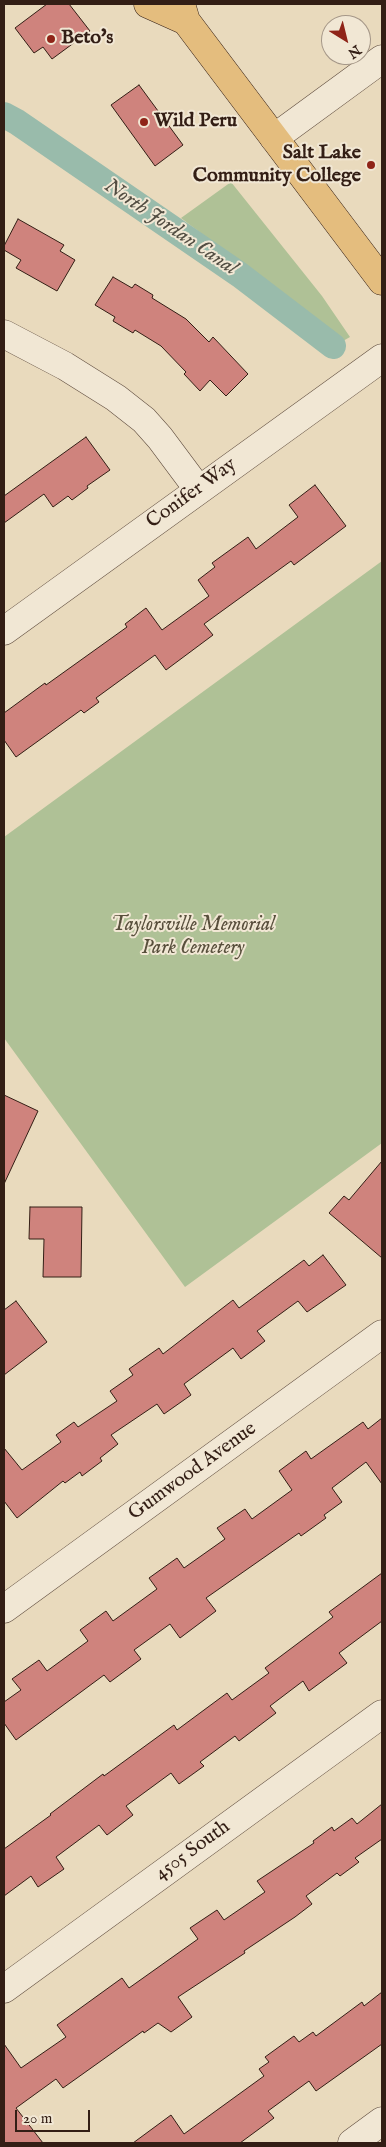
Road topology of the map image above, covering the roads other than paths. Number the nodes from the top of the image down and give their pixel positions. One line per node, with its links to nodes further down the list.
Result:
1 (148, 4): 2 (main road)
2 (184, 12): 4 (main road)
3 (382, 59): 4 (street)
4 (274, 138): 5 (main road)
5 (382, 281)
6 (4, 334): 8 (street)
7 (382, 358): 8 (street, Conifer Way)
8 (198, 489): 9 (street, Conifer Way)
9 (4, 631)
10 (382, 1334): 11 (street, Gumwood Avenue)
11 (4, 1609)
12 (382, 1714): 13 (street, 4505 South)
13 (4, 1989)
14 (382, 2121): 15 (street)
15 (352, 2143)

